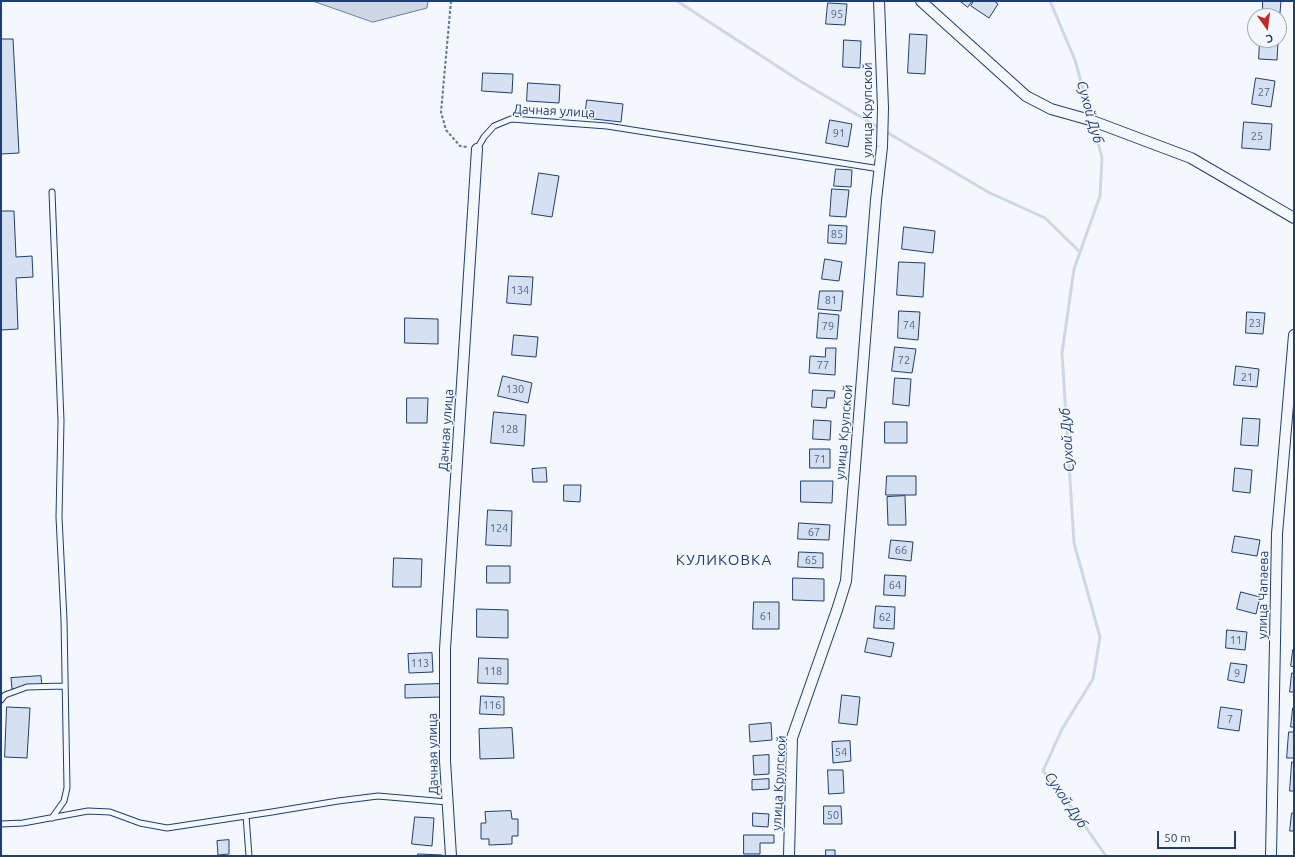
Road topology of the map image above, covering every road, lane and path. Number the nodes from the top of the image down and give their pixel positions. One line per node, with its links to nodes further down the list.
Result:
1 (451, 1): 4 (path)
2 (880, 1): 5 (street, улица Крупской)
3 (921, 1): 7 (street)
4 (477, 149): 5 (lane, Дачная улица); 11 (street, Дачная улица)
5 (880, 169): 17 (street, улица Крупской)
6 (52, 192): 9 (lane)
7 (1294, 218)
8 (1294, 335): 18 (street, улица Чапаева)
9 (65, 686): 10 (lane); 13 (lane)
10 (1, 700)
11 (447, 802): 12 (lane); 16 (street, Дачная улица)
12 (246, 816): 13 (lane); 15 (lane)
13 (52, 818): 14 (lane)
14 (1, 824)
15 (249, 856)
16 (451, 856)
17 (789, 856)
18 (1271, 856)

